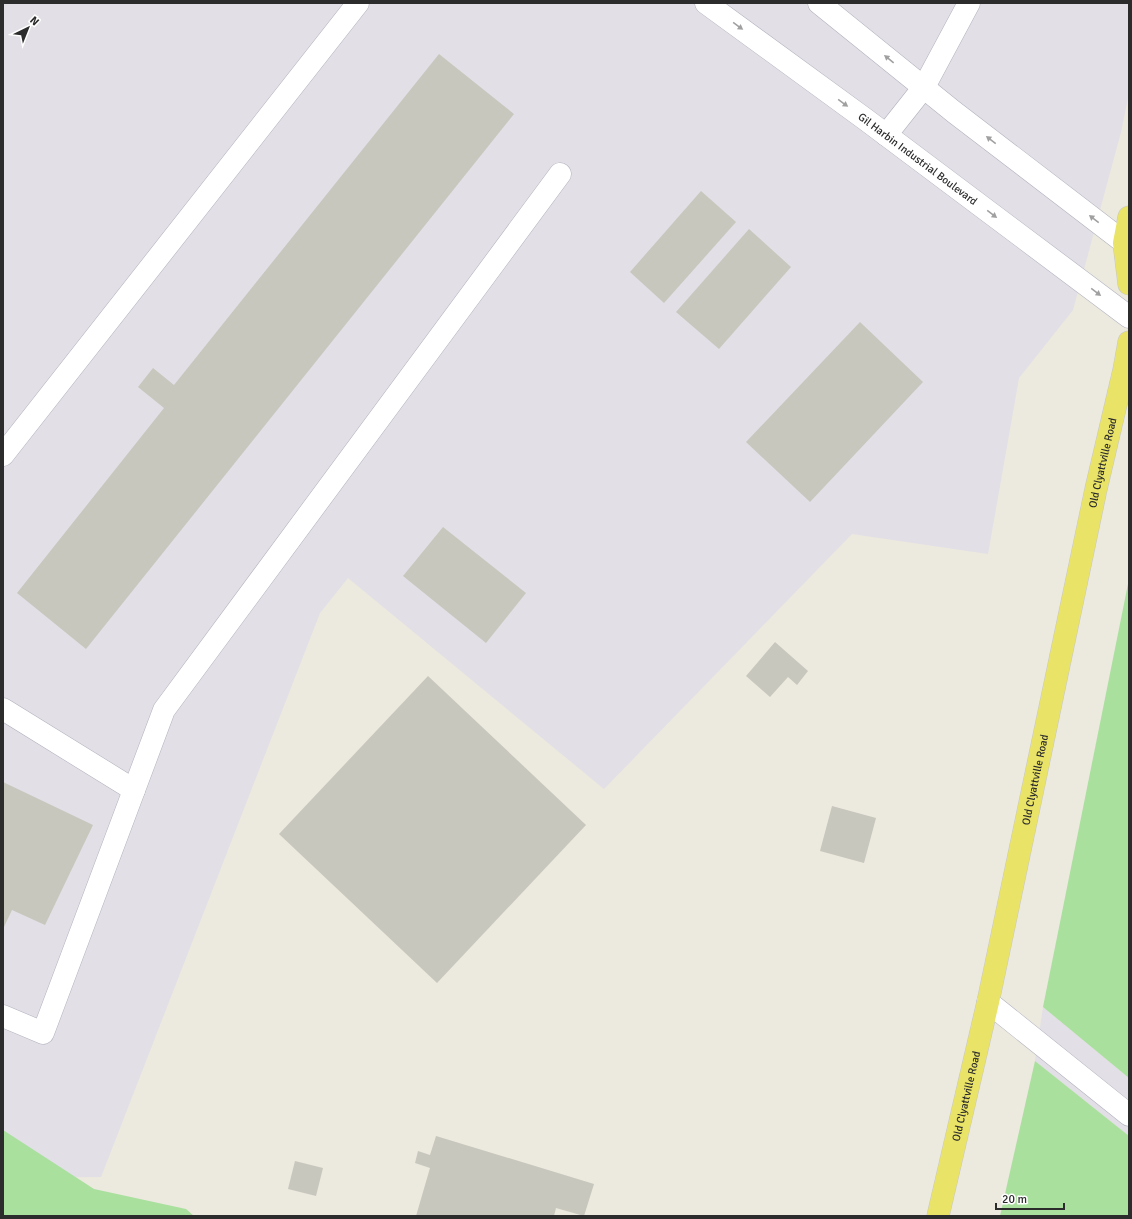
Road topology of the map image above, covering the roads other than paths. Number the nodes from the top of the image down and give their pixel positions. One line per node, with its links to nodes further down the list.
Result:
1 (358, 3): 13 (street)
2 (706, 3): 6 (street, Gil Harbin Industrial Boulevard, one-way to 6)
3 (819, 3): 5 (street, one-way to 3)
4 (968, 3): 5 (street)
5 (924, 87): 6 (street); 9 (street, one-way to 5)
6 (886, 135): 11 (street, Gil Harbin Industrial Boulevard, one-way to 11)
7 (560, 174): 15 (street)
8 (1129, 217): 9 (main road)
9 (1127, 245): 10 (main road)
10 (1129, 284)
11 (1129, 317)
12 (1129, 342): 16 (main road, Old Clyattville Road)
13 (3, 455)
14 (3, 709): 15 (street)
15 (134, 790): 17 (street)
16 (988, 1002): 18 (street); 19 (main road, Old Clyattville Road)
17 (3, 1016)
18 (1129, 1115)
19 (938, 1216)

